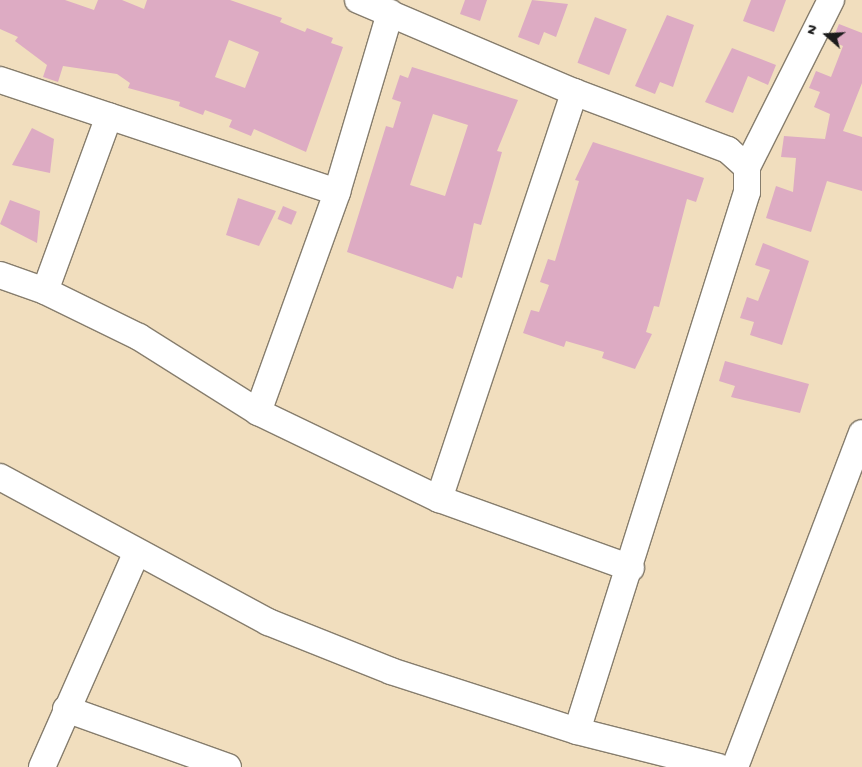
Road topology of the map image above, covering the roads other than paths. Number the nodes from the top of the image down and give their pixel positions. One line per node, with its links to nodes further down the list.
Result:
1 (358, 0): 3 (street)
2 (831, 0): 7 (street)
3 (390, 13): 5 (street); 8 (street)
4 (0, 80): 6 (street)
5 (574, 92): 7 (street); 14 (street)
6 (109, 116): 8 (street); 10 (street)
7 (747, 166): 16 (street)
8 (337, 192): 11 (street)
9 (0, 275): 10 (street)
10 (45, 291): 11 (street)
11 (258, 412): 14 (street)
12 (862, 433): 22 (street)
13 (0, 477): 15 (street)
14 (439, 499): 16 (street)
15 (136, 554): 17 (street); 18 (street)
16 (631, 568): 18 (street)
17 (66, 709): 19 (street); 20 (street)
18 (576, 731): 21 (street)
19 (42, 767)
20 (228, 767)
21 (719, 767)
22 (735, 767)

